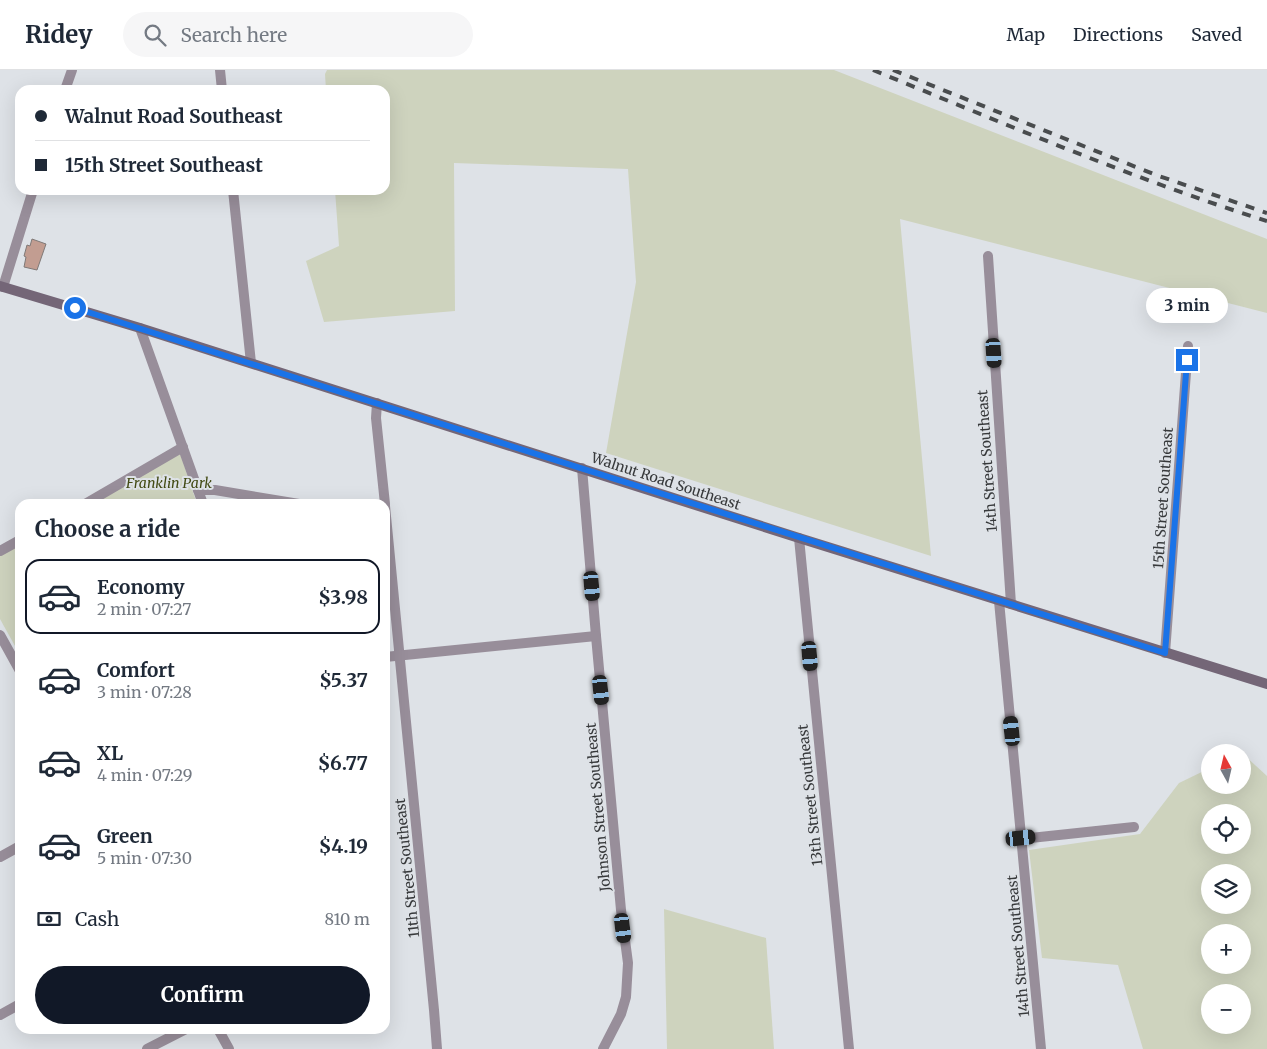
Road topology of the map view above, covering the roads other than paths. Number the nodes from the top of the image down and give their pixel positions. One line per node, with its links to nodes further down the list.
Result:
1 (72, 70): 3 (street)
2 (220, 70): 4 (street)
3 (67, 85)
4 (222, 85)
5 (31, 195): 8 (street)
6 (234, 195): 11 (street)
7 (988, 256): 25 (street, 14th Street Southeast)
8 (2, 286): 9 (main road, Walnut Road Southeast)
9 (140, 328): 11 (main road, Walnut Road Southeast); 13 (street)
10 (1188, 346): 28 (street, 15th Street Southeast)
11 (252, 363): 12 (main road, Walnut Road Southeast)
12 (377, 403): 14 (main road, Walnut Road Southeast); 19 (street, 11th Street Southeast)
13 (182, 447): 15 (street); 16 (street)
14 (582, 468): 20 (main road, Walnut Road Southeast); 27 (street, Johnson Street Southeast)
15 (198, 490): 17 (street); 18 (street)
16 (94, 499)
17 (201, 499)
18 (269, 499)
19 (384, 499)
20 (799, 538): 24 (main road, Walnut Road Southeast); 45 (street, 13th Street Southeast)
21 (15, 543): 22 (street)
22 (0, 551)
23 (390, 559): 29 (street, 11th Street Southeast)
24 (999, 601): 25 (main road, Walnut Road Southeast); 34 (street, 14th Street Southeast)
25 (1011, 604): 28 (main road, Walnut Road Southeast)
26 (0, 635): 31 (street)
27 (596, 636): 29 (street); 44 (street, Johnson Street Southeast)
28 (1165, 653): 32 (main road, Walnut Road Southeast)
29 (400, 656): 30 (street); 43 (street, 11th Street Southeast)
30 (390, 657)
31 (15, 662)
32 (1267, 684)
33 (1134, 826): 34 (street)
34 (1021, 838): 46 (street, 14th Street Southeast)
35 (15, 848): 36 (street)
36 (0, 856)
37 (15, 1007): 38 (street)
38 (0, 1015)
39 (176, 1034): 41 (street)
40 (221, 1034): 42 (street)
41 (147, 1049)
42 (229, 1049)
43 (437, 1049)
44 (603, 1049)
45 (849, 1049)
46 (1041, 1049)

